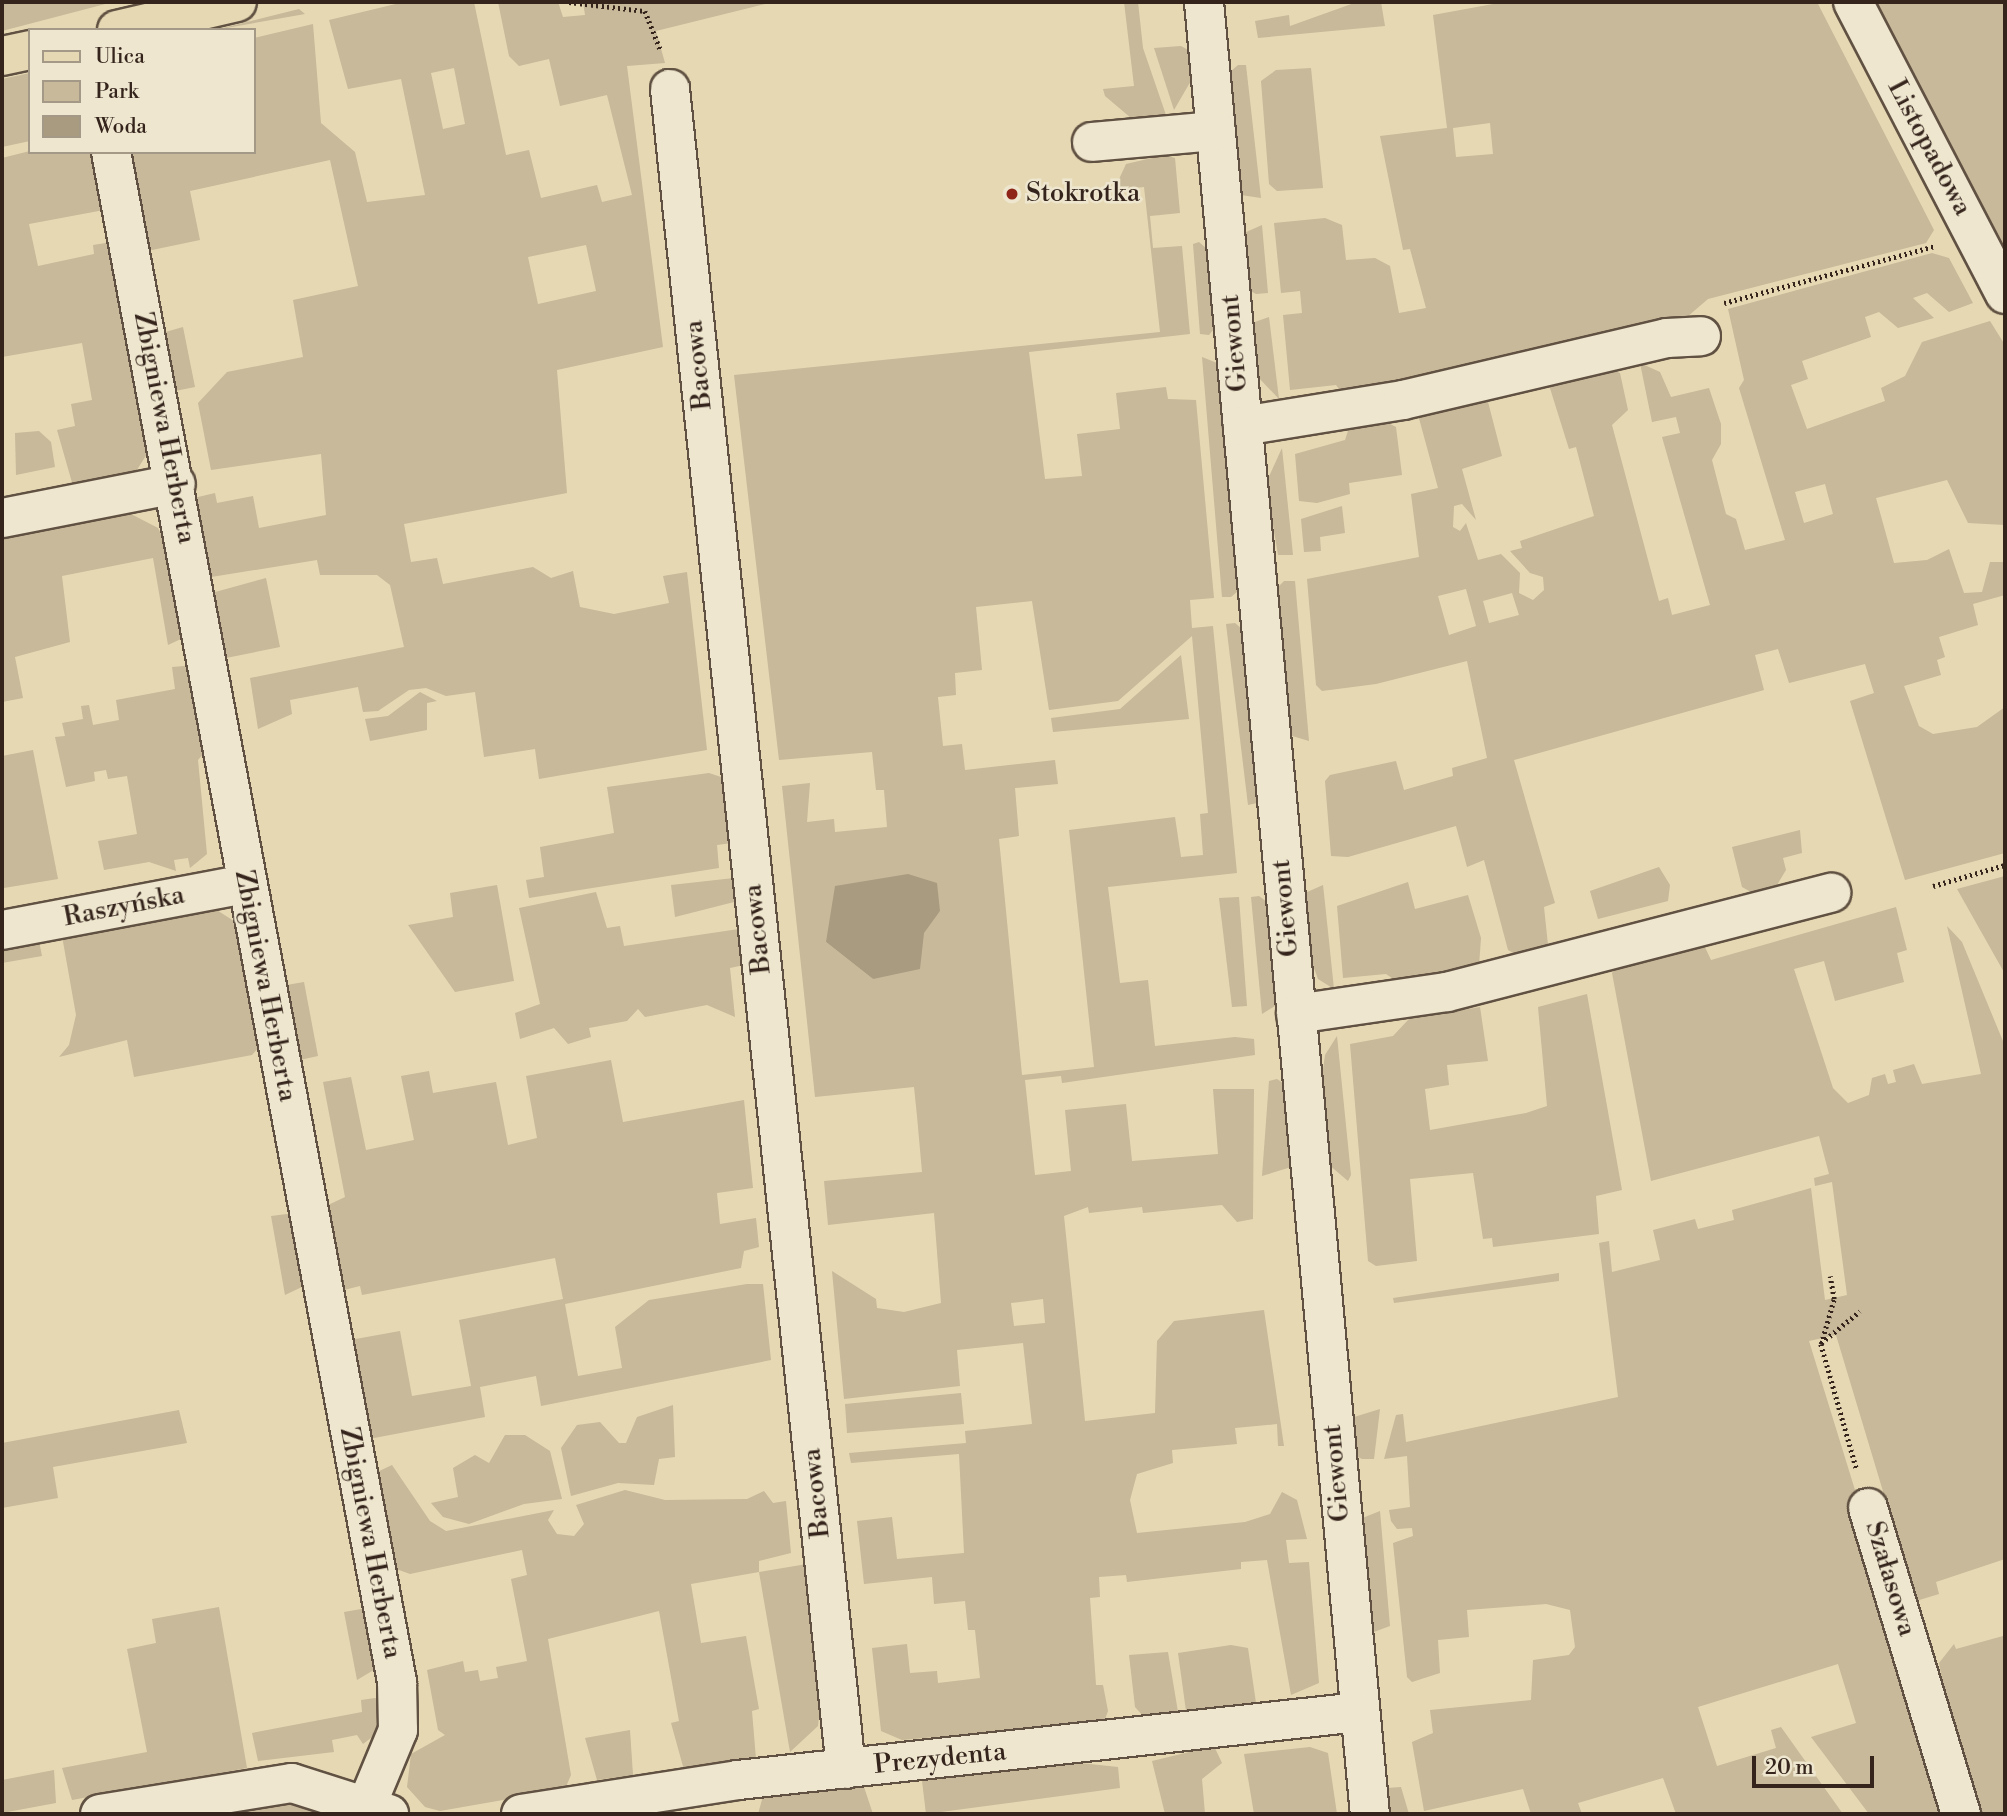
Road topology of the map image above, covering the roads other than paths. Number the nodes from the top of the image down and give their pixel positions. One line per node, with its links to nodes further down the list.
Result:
1 (237, 2): 4 (main road)
2 (1204, 2): 8 (street, Giewont)
3 (1853, 2): 11 (street, Listopadowa)
4 (126, 28)
5 (28, 50): 6 (main road)
6 (2, 56)
7 (670, 89): 22 (street, Bacowa)
8 (1216, 131): 9 (street); 13 (street, Giewont)
9 (1091, 142)
10 (111, 154): 14 (street, Zbigniewa Herberta)
11 (2005, 294)
12 (1701, 336): 13 (street)
13 (1243, 426): 19 (street, Giewont)
14 (176, 484): 15 (street); 16 (street, Zbigniewa Herberta)
15 (2, 518)
16 (245, 884): 18 (street, Raszyńska); 23 (street, Zbigniewa Herberta)
17 (1831, 893): 19 (street)
18 (2, 930)
19 (1296, 1014): 21 (street, Giewont)
20 (1868, 1508): 27 (street, Szałasowa)
21 (1359, 1712): 22 (street, Prezydenta); 26 (street, Giewont)
22 (846, 1769): 25 (street, Prezydenta)
23 (373, 1811): 24 (street)
24 (100, 1814)
25 (521, 1814)
26 (1370, 1814)
27 (1961, 1814)

